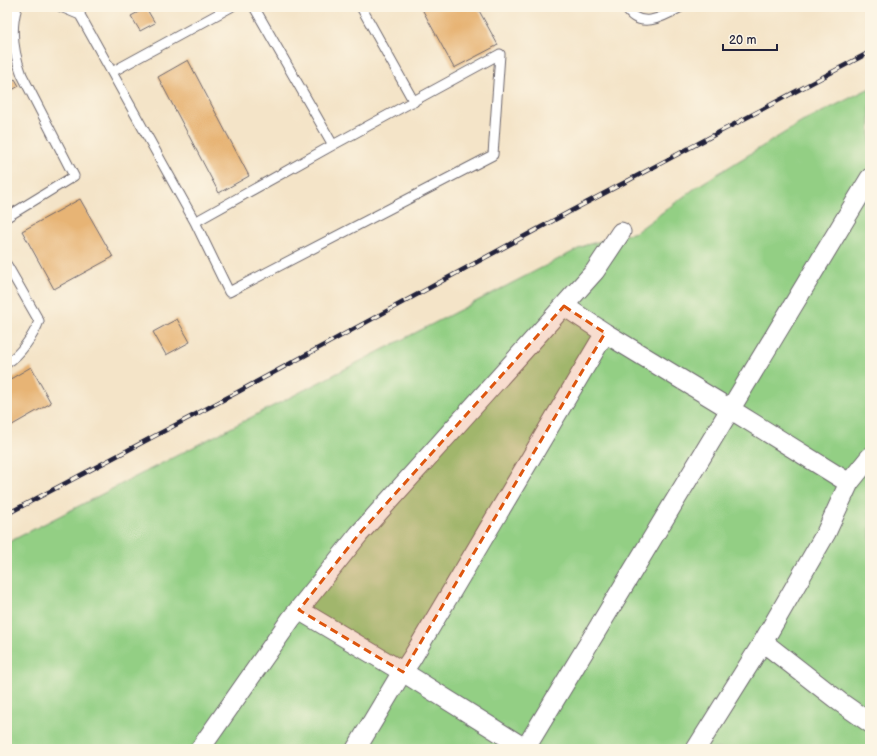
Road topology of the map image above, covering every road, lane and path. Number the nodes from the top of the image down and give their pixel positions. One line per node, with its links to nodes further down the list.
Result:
1 (17, 7): 13 (lane)
2 (61, 7): 8 (lane)
3 (231, 7): 9 (lane)
4 (254, 7): 11 (lane)
5 (361, 7): 10 (lane)
6 (625, 7): 7 (lane)
7 (681, 7)
8 (80, 11): 9 (lane)
9 (112, 72): 14 (lane)
10 (414, 102): 11 (lane); 14 (lane)
11 (333, 145): 14 (lane)
12 (870, 178): 20 (street)
13 (7, 217)
14 (195, 222)
15 (621, 232): 17 (street)
16 (7, 265): 19 (lane)
17 (564, 306): 18 (street); 23 (street)
18 (605, 333): 20 (street); 25 (street)
19 (7, 363)
20 (730, 409): 22 (street); 29 (street)
21 (870, 457): 22 (street)
22 (849, 483): 24 (street)
23 (299, 610): 25 (street); 27 (street)
24 (763, 642): 26 (street); 30 (street)
25 (403, 672): 28 (street); 29 (street)
26 (870, 723)
27 (200, 749)
28 (356, 749)
29 (526, 749)
30 (696, 749)

